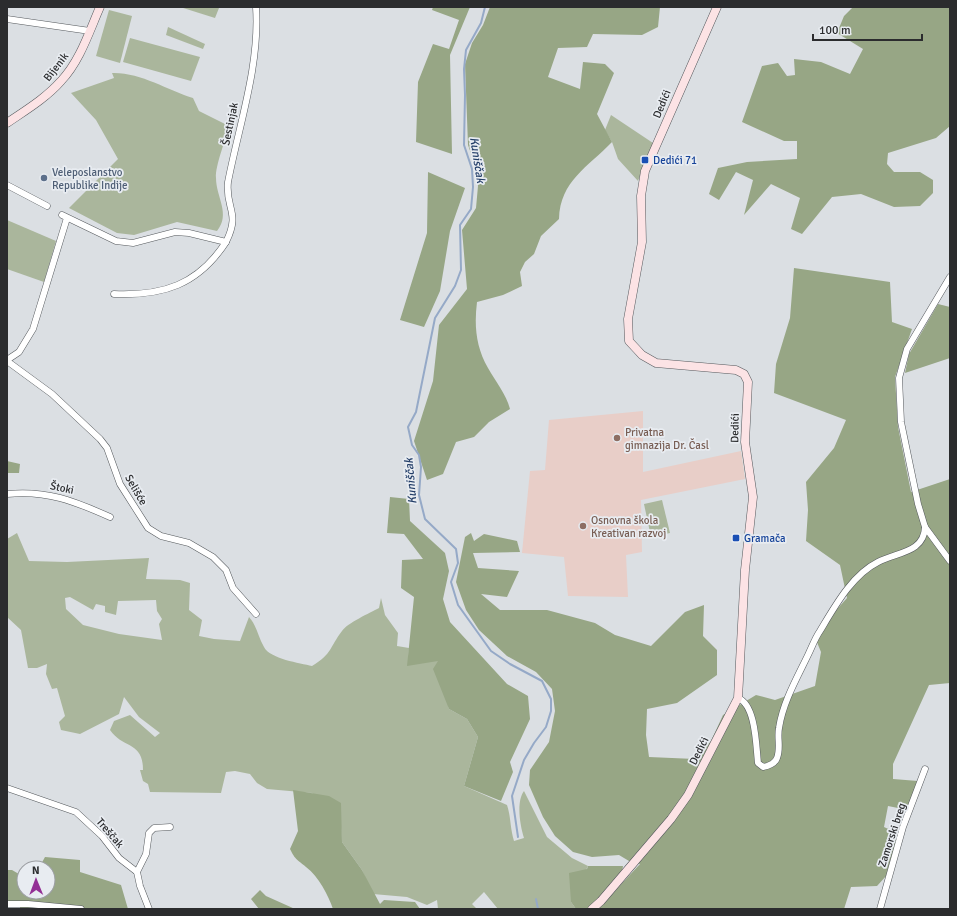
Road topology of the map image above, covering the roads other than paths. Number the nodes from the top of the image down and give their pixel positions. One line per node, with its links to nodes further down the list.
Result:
1 (100, 7): 5 (street, Bijenik)
2 (256, 7): 9 (street, Šestinjak)
3 (716, 7): 18 (street, Dedići)
4 (7, 19): 5 (street)
5 (90, 30): 6 (street, Bijenik)
6 (7, 123)
7 (7, 185): 8 (street)
8 (47, 206)
9 (226, 242): 11 (street, Šestinjak); 12 (street)
10 (950, 277): 15 (street)
11 (114, 294)
12 (7, 360): 17 (street, Selišće)
13 (7, 494): 14 (street, Štoki)
14 (110, 517)
15 (925, 527): 16 (street); 18 (street)
16 (950, 561)
17 (256, 614)
18 (738, 698): 26 (street, Dedići)
19 (925, 769): 27 (street, Zamorski breg)
20 (7, 788): 22 (street, Treščak)
21 (170, 827): 22 (street)
22 (137, 872): 25 (street)
23 (7, 904): 24 (street)
24 (81, 909)
25 (149, 909)
26 (592, 909)
27 (880, 909)

